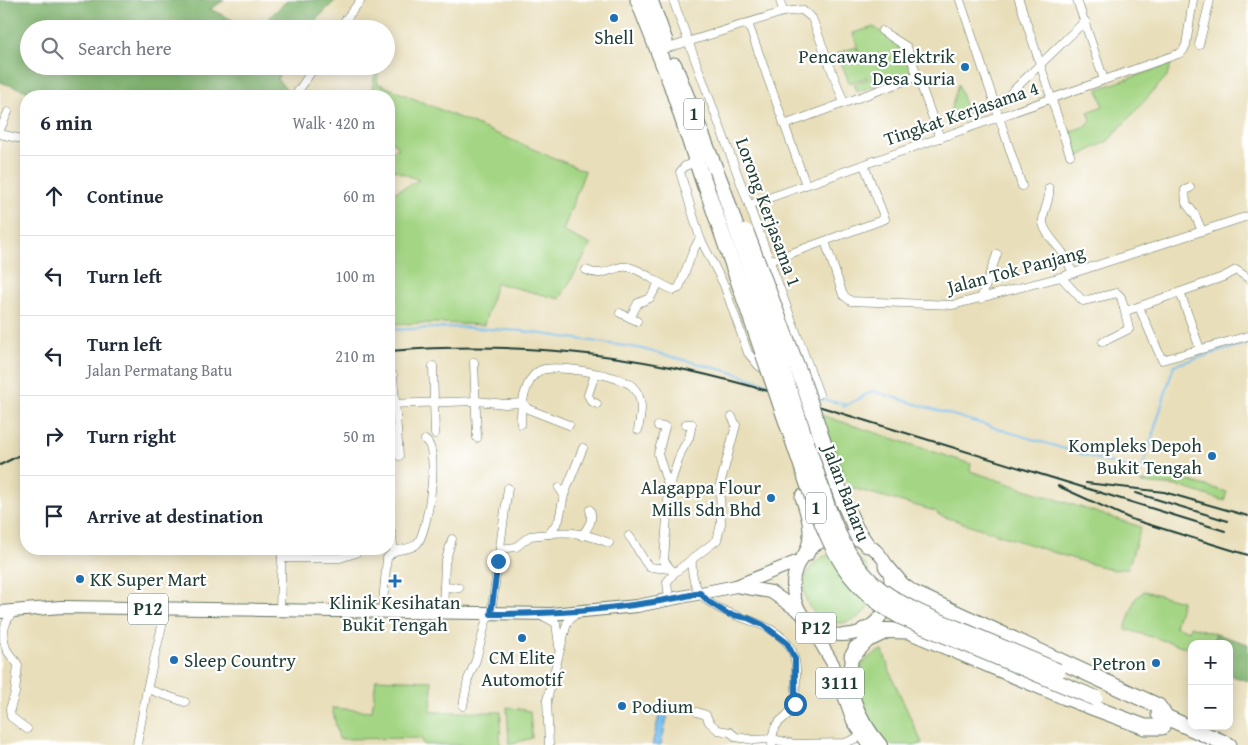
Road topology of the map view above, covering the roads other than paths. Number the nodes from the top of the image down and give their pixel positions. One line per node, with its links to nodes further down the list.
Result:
1 (361, 0): 12 (street)
2 (638, 0): 36 (highway, 1)
3 (650, 0): 18 (highway, 1)
4 (673, 0): 16 (street, Lorong Kerjasama 1)
5 (780, 0): 11 (street)
6 (960, 0): 26 (street)
7 (1019, 0): 19 (street)
8 (1078, 0): 13 (street)
9 (1194, 0): 22 (street, Tingkat Kerjasama 4)
10 (1210, 0): 17 (street)
11 (783, 12): 14 (street); 25 (street)
12 (346, 20)
13 (1084, 21): 19 (street); 22 (street)
14 (748, 23): 16 (street); 29 (street)
15 (882, 31): 21 (street)
16 (688, 42): 18 (street); 42 (street, Lorong Kerjasama 1)
17 (1199, 45)
18 (668, 48): 37 (highway, 1)
19 (1040, 64): 24 (street); 26 (street)
20 (309, 75): 23 (street)
21 (918, 76): 25 (street); 32 (street)
22 (1104, 80): 24 (street, Tingkat Kerjasama 4)
23 (299, 90)
24 (1052, 99): 28 (street, Tingkat Kerjasama 4); 34 (street)
25 (844, 103): 29 (street)
26 (996, 107): 28 (street)
27 (8, 112): 30 (street)
28 (999, 117): 32 (street, Tingkat Kerjasama 4); 39 (street)
29 (784, 125): 38 (street)
30 (0, 130)
31 (0, 134): 33 (street)
32 (940, 138): 35 (street, Tingkat Kerjasama 4)
33 (20, 139)
34 (1070, 155)
35 (864, 164): 38 (street, Tingkat Kerjasama 4); 46 (street)
36 (700, 168): 45 (street); 101 (highway); 128 (highway, Jalan Baharu / 1, bridge)
37 (721, 185): 96 (highway, bridge); 128 (highway, Jalan Baharu / 1, bridge)
38 (806, 185): 42 (street, Tingkat Kerjasama 4)
39 (1022, 186)
40 (1049, 188): 50 (street)
41 (1190, 188): 44 (street)
42 (749, 205): 48 (street, Lorong Kerjasama 1)
43 (1248, 216): 44 (street, Jalan Tok Panjang)
44 (1202, 230): 50 (street, Jalan Tok Panjang)
45 (700, 238): 53 (street); 65 (street)
46 (824, 241): 48 (street); 55 (street, Jalan Tok Panjang)
47 (997, 254): 55 (street)
48 (770, 261): 65 (street, Lorong Kerjasama 1)
49 (586, 270): 53 (street)
50 (1073, 273): 51 (street, Jalan Tok Panjang)
51 (1061, 277): 55 (street, Jalan Tok Panjang); 57 (street)
52 (1248, 278): 54 (street)
53 (659, 283): 58 (street)
54 (1180, 292): 56 (street); 61 (street)
55 (981, 298)
56 (1139, 307): 57 (street); 61 (street)
57 (1124, 308): 60 (street)
58 (620, 313)
59 (1248, 336): 61 (street)
60 (1102, 342)
61 (1200, 349)
62 (474, 362): 67 (street)
63 (433, 366): 68 (street)
64 (595, 374): 70 (street); 71 (street); 78 (street)
65 (812, 376): 66 (street, Lorong Kerjasama 1)
66 (819, 394)
67 (477, 401): 68 (street); 70 (street); 80 (street)
68 (433, 402): 69 (street); 79 (street)
69 (395, 403)
70 (523, 403): 73 (street); 75 (street)
71 (597, 404)
72 (732, 417): 103 (street)
73 (521, 424)
74 (686, 424): 86 (street)
75 (569, 425)
76 (395, 426): 83 (street)
77 (658, 426): 86 (street)
78 (638, 430)
79 (435, 434)
80 (477, 438)
81 (425, 440): 98 (street)
82 (583, 448): 87 (street)
83 (399, 456)
84 (508, 488): 97 (street)
85 (559, 488): 87 (street)
86 (670, 488): 89 (street)
87 (564, 495): 91 (street)
88 (590, 510): 92 (street)
89 (668, 524): 90 (street); 105 (street)
90 (677, 527)
91 (548, 534): 92 (street); 97 (street)
92 (582, 536): 95 (street)
93 (629, 536): 105 (street)
94 (452, 539): 107 (street)
95 (609, 543)
96 (867, 545): 101 (main road, P12); 104 (main road)
97 (500, 548): 120 (street)
98 (395, 551)
99 (350, 555): 102 (street)
100 (390, 555): 118 (street)
101 (803, 557): 106 (main road, P12); 117 (main road, P12)
102 (282, 558): 114 (street)
103 (692, 560): 105 (street); 109 (street)
104 (886, 566): 110 (highway); 123 (main road)
105 (672, 571): 111 (street)
106 (736, 586): 109 (main road, P12); 117 (main road, P12)
107 (444, 587): 108 (street); 119 (street)
108 (459, 588)
109 (700, 593): 111 (main road, P12); 135 (street)
110 (923, 598): 124 (highway); 132 (highway)
111 (669, 600): 116 (main road, P12)
112 (166, 609): 113 (main road, P12); 114 (main road, P12); 127 (street)
113 (17, 610): 115 (main road, P12); 133 (street)
114 (280, 610): 118 (main road, P12)
115 (0, 612)
116 (577, 612): 121 (main road, P12); 125 (street)
117 (800, 612): 122 (main road, P12)
118 (382, 613): 119 (main road, P12)
119 (443, 613): 120 (main road, P12)
120 (491, 614): 121 (main road, P12); 130 (street)
121 (538, 614): 125 (street)
122 (809, 622): 123 (main road, P12); 134 (main road, 3111)
123 (863, 630): 124 (highway); 126 (main road, 3111)
124 (903, 630): 126 (highway); 132 (highway)
125 (560, 648): 137 (street)
126 (852, 656): 138 (main road, 3111)
127 (147, 689): 129 (street); 136 (street)
128 (1098, 693): 132 (highway, Jalan Baharu / 1)
129 (185, 702)
130 (463, 706)
131 (697, 712): 135 (street)
132 (1164, 722): 139 (highway, Jalan Baharu / 1); 140 (highway, Jalan Baharu / 1)
133 (27, 729)
134 (866, 741): 135 (street)
135 (772, 742)
136 (137, 745)
137 (549, 745)
138 (881, 745)
139 (1203, 745)
140 (1229, 745)

